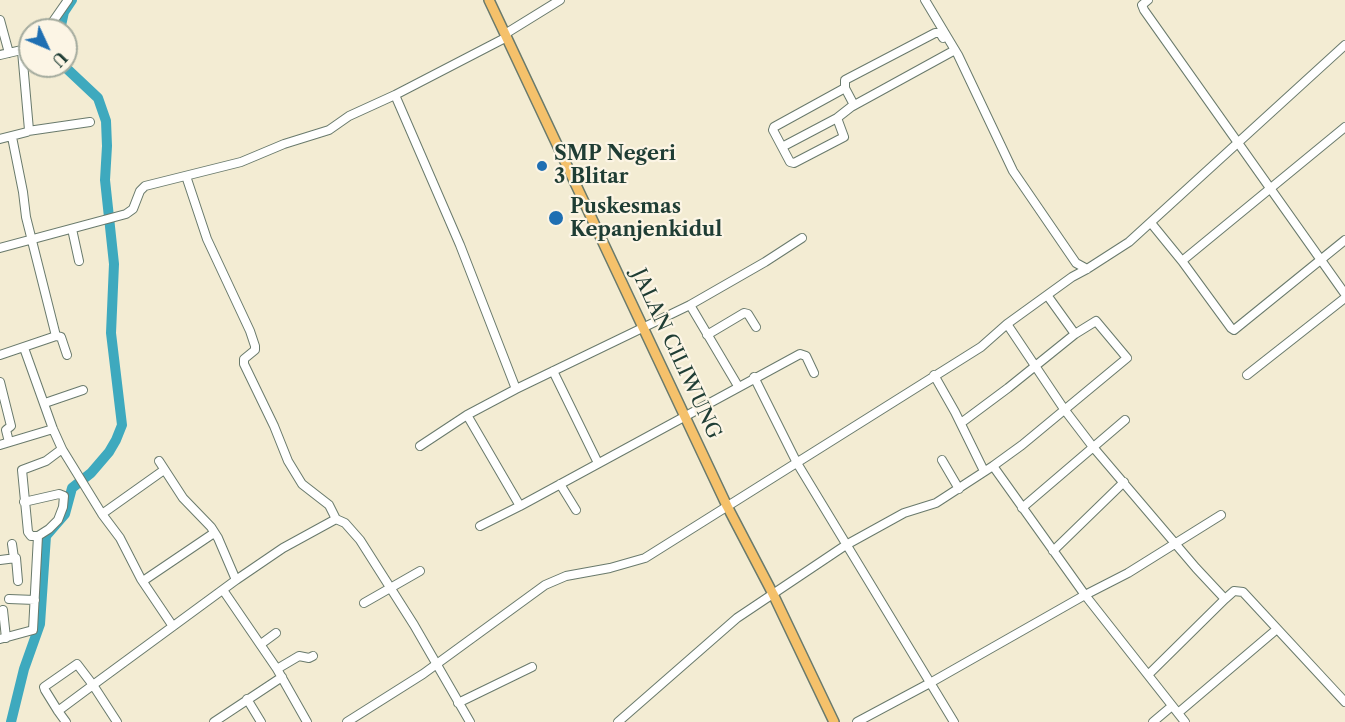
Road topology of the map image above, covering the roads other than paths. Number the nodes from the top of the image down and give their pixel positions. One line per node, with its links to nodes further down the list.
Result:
1 (68, 0): 6 (street)
2 (489, 0): 8 (main road, JALAN CILIWUNG)
3 (560, 0): 8 (street)
4 (925, 0): 11 (street)
5 (1148, 0): 24 (street)
6 (55, 18)
7 (0, 20): 12 (street)
8 (506, 35): 16 (street); 45 (main road, JALAN CILIWUNG)
9 (1345, 45): 24 (street)
10 (18, 50): 12 (street)
11 (953, 51): 15 (street); 17 (street); 37 (street)
12 (9, 52): 13 (street)
13 (0, 56)
14 (27, 78): 21 (street)
15 (843, 89): 17 (street); 25 (street)
16 (395, 95): 26 (street); 60 (street)
17 (852, 106): 18 (street)
18 (837, 118): 25 (street); 25 (street)
19 (90, 122): 21 (street)
20 (1345, 127): 27 (street)
21 (28, 131): 22 (street)
22 (12, 137): 23 (street); 31 (street)
23 (0, 139)
24 (1237, 143): 27 (street); 28 (street)
25 (783, 147)
26 (186, 176): 29 (street); 91 (street)
27 (1270, 188): 34 (street); 36 (street)
28 (1151, 223): 36 (street); 38 (street)
29 (72, 230): 31 (street); 35 (street)
30 (802, 238): 42 (street)
31 (33, 240): 33 (street); 48 (street)
32 (1345, 240): 34 (street)
33 (0, 248)
34 (1321, 260): 36 (street); 41 (street)
35 (79, 261)
36 (1182, 261)
37 (1076, 263): 38 (street); 39 (street)
38 (1087, 270): 39 (street)
39 (1072, 277): 40 (street)
40 (1047, 295): 43 (street); 46 (street)
41 (1345, 296): 56 (street)
42 (690, 305): 45 (street); 47 (street)
43 (1007, 324): 52 (street); 55 (street)
44 (756, 327): 47 (street)
45 (644, 328): 53 (street); 64 (main road, JALAN CILIWUNG)
46 (1075, 334): 52 (street); 63 (street)
47 (707, 335): 59 (street)
48 (56, 336): 49 (street); 51 (street)
49 (24, 348): 50 (street); 62 (street)
50 (0, 355)
51 (68, 355)
52 (1035, 366): 63 (street); 67 (street)
53 (553, 371): 60 (street); 76 (street)
54 (814, 373): 57 (street)
55 (934, 375): 67 (street); 77 (street)
56 (1247, 375)
57 (754, 377): 59 (street); 77 (street)
58 (0, 382): 69 (street)
59 (738, 386): 64 (street)
60 (516, 389): 65 (street)
61 (83, 390): 62 (street)
62 (45, 403): 68 (street)
63 (1064, 409): 72 (street); 78 (street)
64 (686, 415): 76 (street); 86 (main road, JALAN CILIWUNG)
65 (467, 416): 71 (street); 85 (street)
66 (1125, 420): 72 (street)
67 (961, 423): 80 (street)
68 (53, 429): 69 (street); 73 (street)
69 (9, 442): 70 (street)
70 (0, 445)
71 (420, 446)
72 (1093, 447): 81 (street); 87 (street)
73 (62, 449): 84 (street); 89 (street)
74 (942, 460): 83 (street)
75 (159, 461): 79 (street)
76 (598, 463): 82 (street)
77 (797, 463): 86 (street); 97 (street)
78 (993, 466): 80 (street); 87 (street)
79 (164, 470): 89 (street); 93 (street)
80 (984, 471): 83 (street)
81 (1124, 482): 96 (street); 98 (street)
82 (560, 484): 85 (street); 88 (street)
83 (959, 489): 97 (street)
84 (24, 502): 94 (street); 94 (street)
85 (520, 506): 92 (street)
86 (727, 506): 107 (main road, JALAN CILIWUNG); 120 (street)
87 (1022, 508): 98 (street)
88 (576, 510)
89 (102, 514): 102 (street)
90 (1221, 515): 96 (street)
91 (336, 519): 103 (street); 105 (street)
92 (480, 526)
93 (214, 533): 102 (street); 103 (street)
94 (38, 536): 111 (street)
95 (12, 544): 99 (street)
96 (1175, 544): 108 (street); 110 (street)
97 (846, 545): 107 (street); 124 (street)
98 (1053, 551): 108 (street)
99 (14, 558): 100 (street); 104 (street)
100 (0, 560)
101 (420, 571): 105 (street)
102 (142, 580): 114 (street)
103 (236, 580): 106 (street)
104 (18, 581)
105 (390, 587): 112 (street); 120 (street)
106 (223, 590): 114 (street); 118 (street)
107 (773, 594): 139 (street); 140 (main road, JALAN CILIWUNG)
108 (1085, 595): 123 (street); 124 (street)
109 (9, 599): 111 (street)
110 (1225, 599): 115 (street); 123 (street)
111 (35, 600): 117 (street)
112 (364, 603)
113 (3, 610): 117 (street)
114 (172, 625): 125 (street)
115 (1277, 629): 127 (street); 131 (street)
116 (276, 633): 118 (street)
117 (3, 639)
118 (261, 644): 122 (street)
119 (313, 656): 122 (street)
120 (436, 664): 128 (street); 137 (street)
121 (532, 667): 128 (street)
122 (280, 673): 126 (street); 136 (street)
123 (1149, 674): 129 (street)
124 (930, 683): 141 (street); 142 (street)
125 (93, 685): 130 (street); 130 (street); 133 (street)
126 (247, 699): 134 (street); 135 (street)
127 (1345, 702)
128 (458, 703): 138 (street)
129 (1172, 706): 131 (street); 143 (street)
130 (58, 711): 132 (street)
131 (1178, 713): 144 (street)
132 (66, 722)
133 (117, 722)
134 (214, 722)
135 (261, 722)
136 (307, 722)
137 (347, 722)
138 (470, 722)
139 (618, 722)
140 (834, 722)
141 (857, 722)
142 (954, 722)
143 (1154, 722)
144 (1185, 722)

